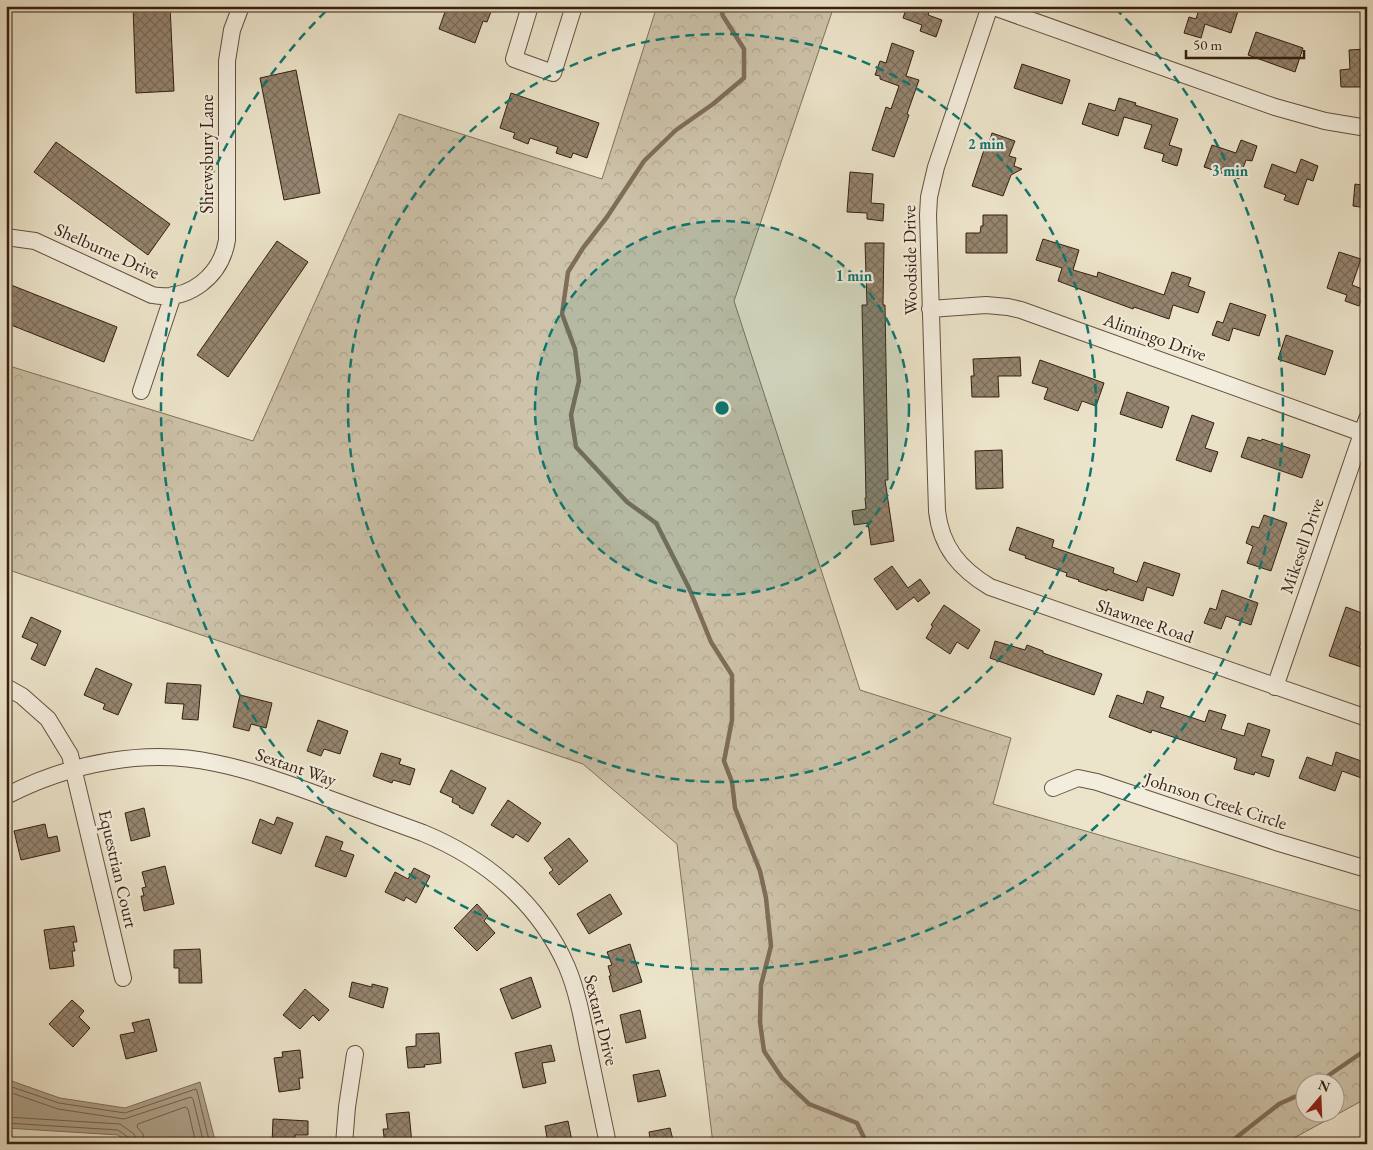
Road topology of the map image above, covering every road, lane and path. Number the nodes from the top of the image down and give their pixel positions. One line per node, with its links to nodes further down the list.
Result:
1 (240, 6): 7 (street, Shrewsbury Lane)
2 (530, 6): 3 (street)
3 (574, 6)
4 (990, 6): 5 (street); 9 (street, Woodside Drive)
5 (1367, 128)
6 (6, 237): 8 (street, Shelburne Drive)
7 (192, 290): 8 (street, Shelburne Drive)
8 (173, 295): 10 (street)
9 (930, 309): 11 (street, Alimingo Drive); 12 (street, Woodside Drive)
10 (141, 392)
11 (1364, 426): 13 (street, Mikesell Drive)
12 (939, 523): 13 (street, Shawnee Road)
13 (1275, 687): 15 (street, Shawnee Road)
14 (6, 688): 16 (street, Equestrian Court)
15 (1367, 718)
16 (75, 769): 18 (street, Sextant Way); 20 (street, Sextant Way); 21 (street, Equestrian Court)
17 (1053, 788): 19 (street, Johnson Creek Circle)
18 (6, 796)
19 (1367, 869)
20 (492, 871): 24 (street, Sextant Drive)
21 (123, 978)
22 (355, 1054): 23 (street)
23 (344, 1144)
24 (608, 1144)

